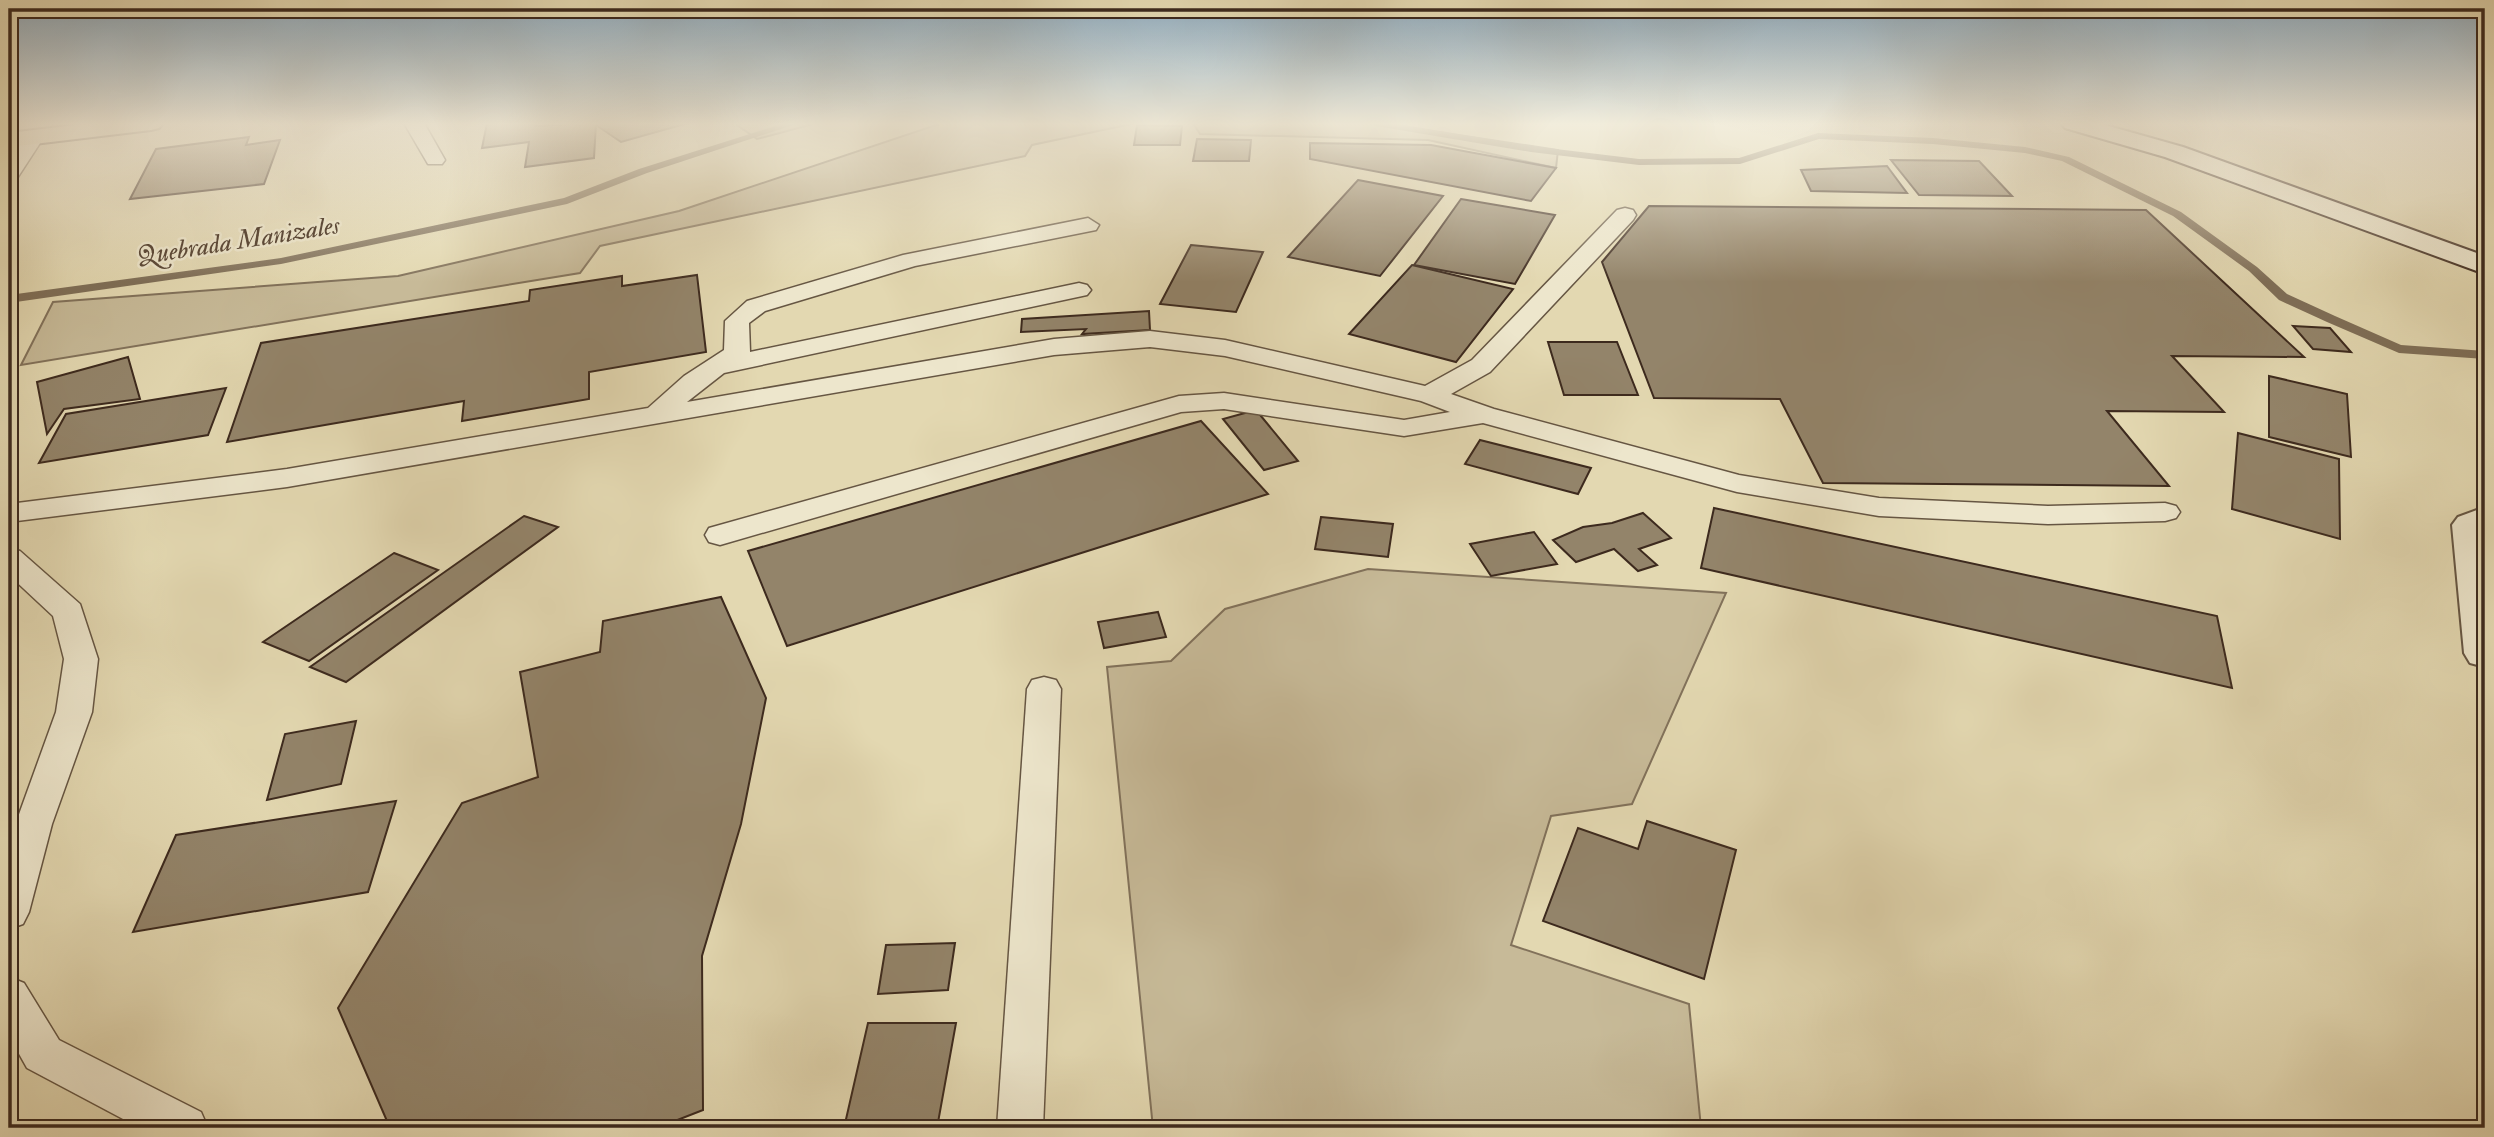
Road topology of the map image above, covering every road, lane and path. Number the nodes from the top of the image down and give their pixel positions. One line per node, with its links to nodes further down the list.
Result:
1 (2239, 176): 4 (street)
2 (1625, 215): 7 (lane)
3 (1087, 225): 6 (lane)
4 (2485, 267)
5 (1079, 290): 6 (lane)
6 (720, 366): 8 (lane)
7 (1429, 396): 8 (lane); 9 (lane)
8 (658, 413): 11 (lane)
9 (1484, 415): 10 (lane); 13 (lane)
10 (2165, 512)
11 (9, 513)
12 (2484, 518): 15 (street)
13 (720, 535)
14 (9, 558): 17 (lane)
15 (2485, 653)
16 (1044, 689): 20 (lane)
17 (9, 912)
18 (9, 996): 19 (lane)
19 (186, 1128)
20 (1020, 1128)

